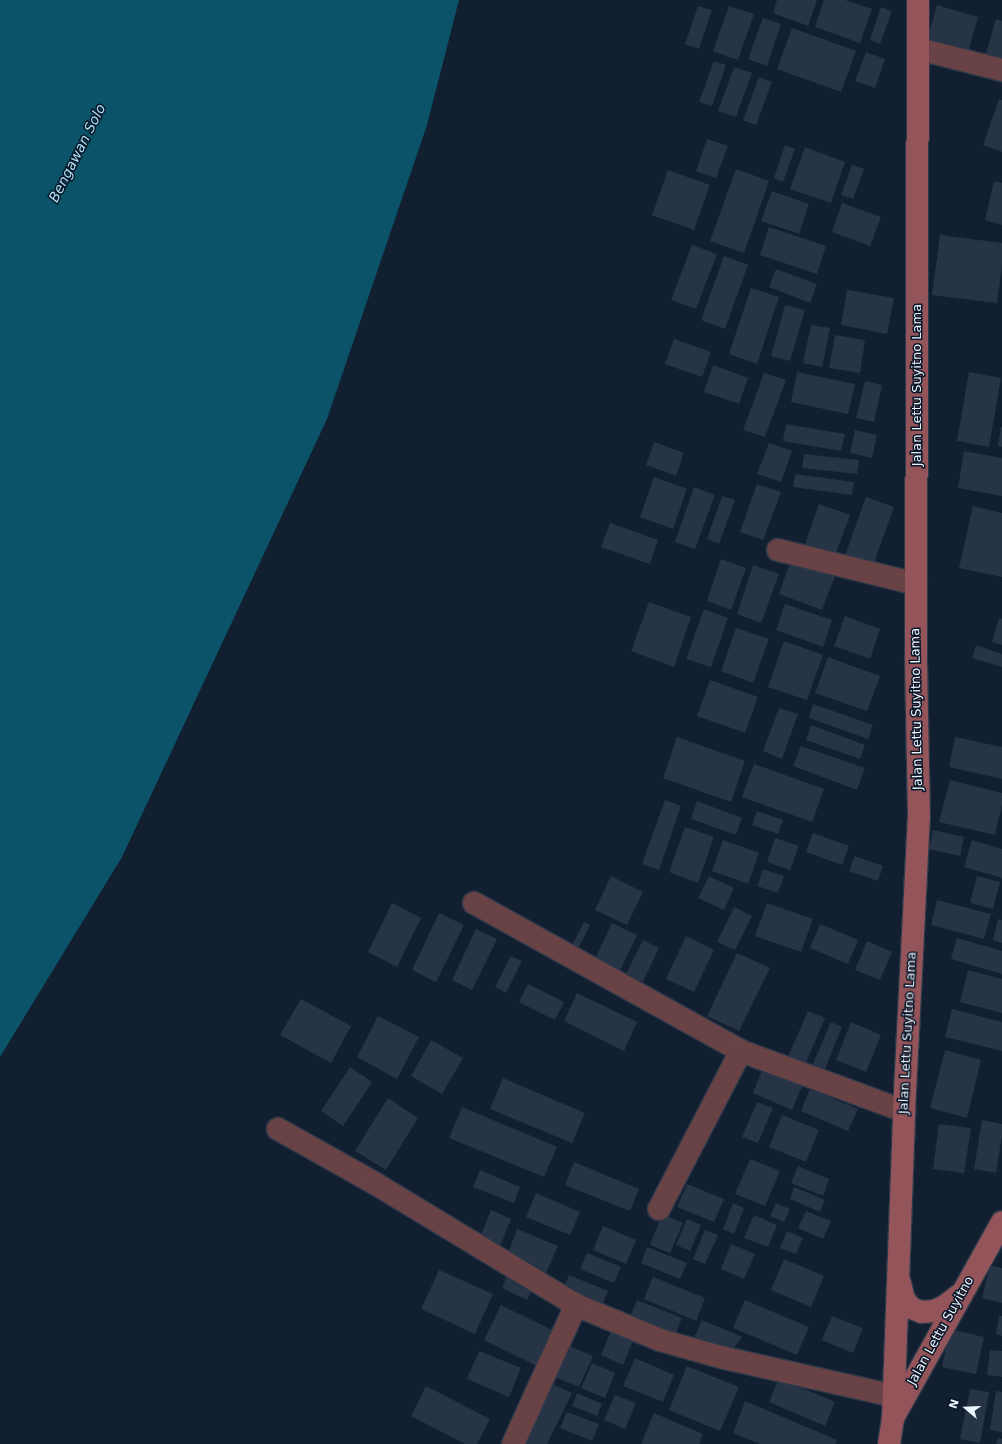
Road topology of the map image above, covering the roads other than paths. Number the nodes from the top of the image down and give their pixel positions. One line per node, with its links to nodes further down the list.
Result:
1 (918, 0): 2 (main road, Jalan Lettu Suyitno Lama)
2 (919, 49): 3 (street); 5 (main road, Jalan Lettu Suyitno Lama)
3 (1002, 70)
4 (778, 550): 5 (street)
5 (916, 584): 8 (main road, Jalan Lettu Suyitno Lama)
6 (474, 903): 7 (street)
7 (741, 1051): 8 (street); 10 (street)
8 (904, 1111): 12 (main road, Jalan Lettu Suyitno Lama)
9 (278, 1129): 14 (street)
10 (659, 1209)
11 (1002, 1222): 13 (main road, Jalan Lettu Suyitno)
12 (898, 1270): 13 (main road); 15 (main road, Jalan Lettu Suyitno Lama)
13 (961, 1293): 16 (main road, Jalan Lettu Suyitno)
14 (576, 1305): 15 (street); 17 (street)
15 (894, 1396): 16 (main road, Jalan Lettu Suyitno Lama)
16 (893, 1418): 18 (main road, Jalan Lettu Suyitno)
17 (513, 1444)
18 (889, 1444)

